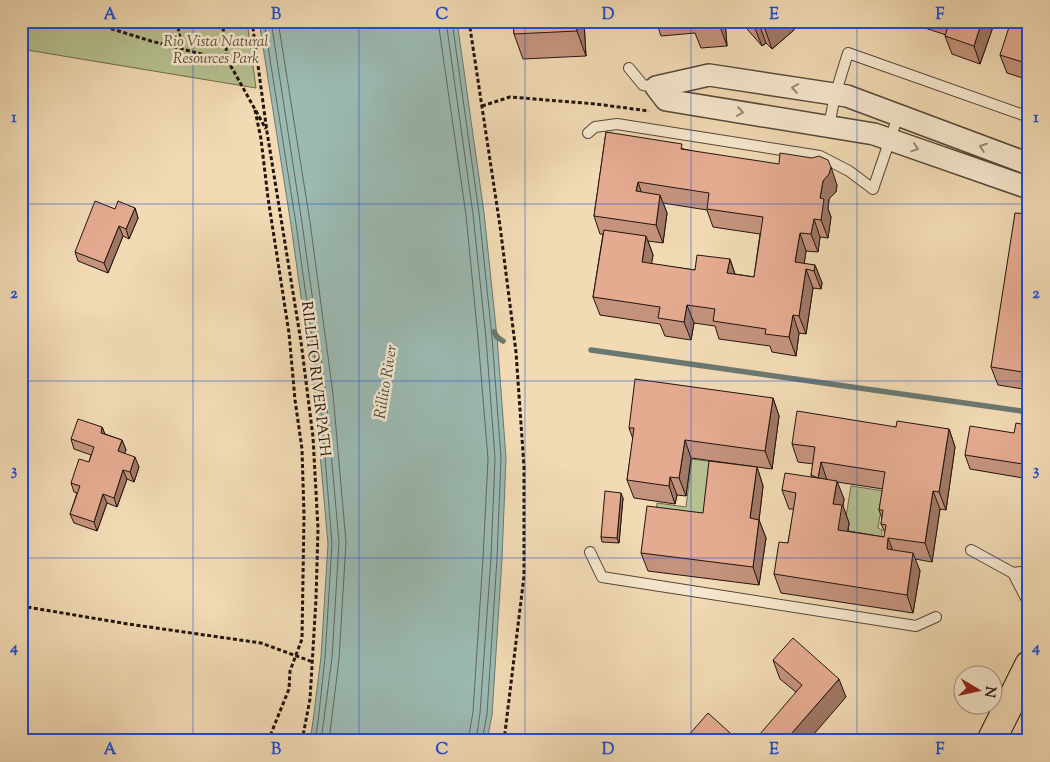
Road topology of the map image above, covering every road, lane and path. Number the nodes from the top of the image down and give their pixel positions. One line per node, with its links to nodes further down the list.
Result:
1 (86, 21): 6 (path)
2 (177, 21): 6 (path)
3 (222, 21): 7 (path)
4 (252, 21): 15 (path, RILLITO RIVER PATH)
5 (469, 21): 32 (path)
6 (182, 50): 7 (path)
7 (228, 61): 11 (path)
8 (629, 68): 9 (lane)
9 (656, 87): 10 (street, one-way to 9); 14 (street, one-way to 14)
10 (835, 95): 12 (street); 13 (lane); 14 (lane)
11 (255, 110): 15 (path); 27 (path)
12 (898, 116): 17 (lane); 18 (street, one-way to 12)
13 (1029, 118)
14 (829, 126): 17 (street)
15 (267, 132): 28 (path, RILLITO RIVER PATH)
16 (588, 133): 17 (lane)
17 (890, 139): 19 (street, one-way to 19)
18 (1029, 164)
19 (1029, 188)
20 (970, 550): 23 (lane)
21 (590, 552): 26 (lane)
22 (1029, 571): 23 (lane)
23 (1013, 573): 24 (lane)
24 (1029, 604)
25 (21, 606): 27 (path)
26 (936, 616)
27 (295, 656): 28 (path); 30 (path)
28 (312, 662): 31 (path, RILLITO RIVER PATH)
29 (1029, 665): 33 (main road)
30 (268, 741)
31 (302, 741)
32 (504, 741)
33 (991, 741)

